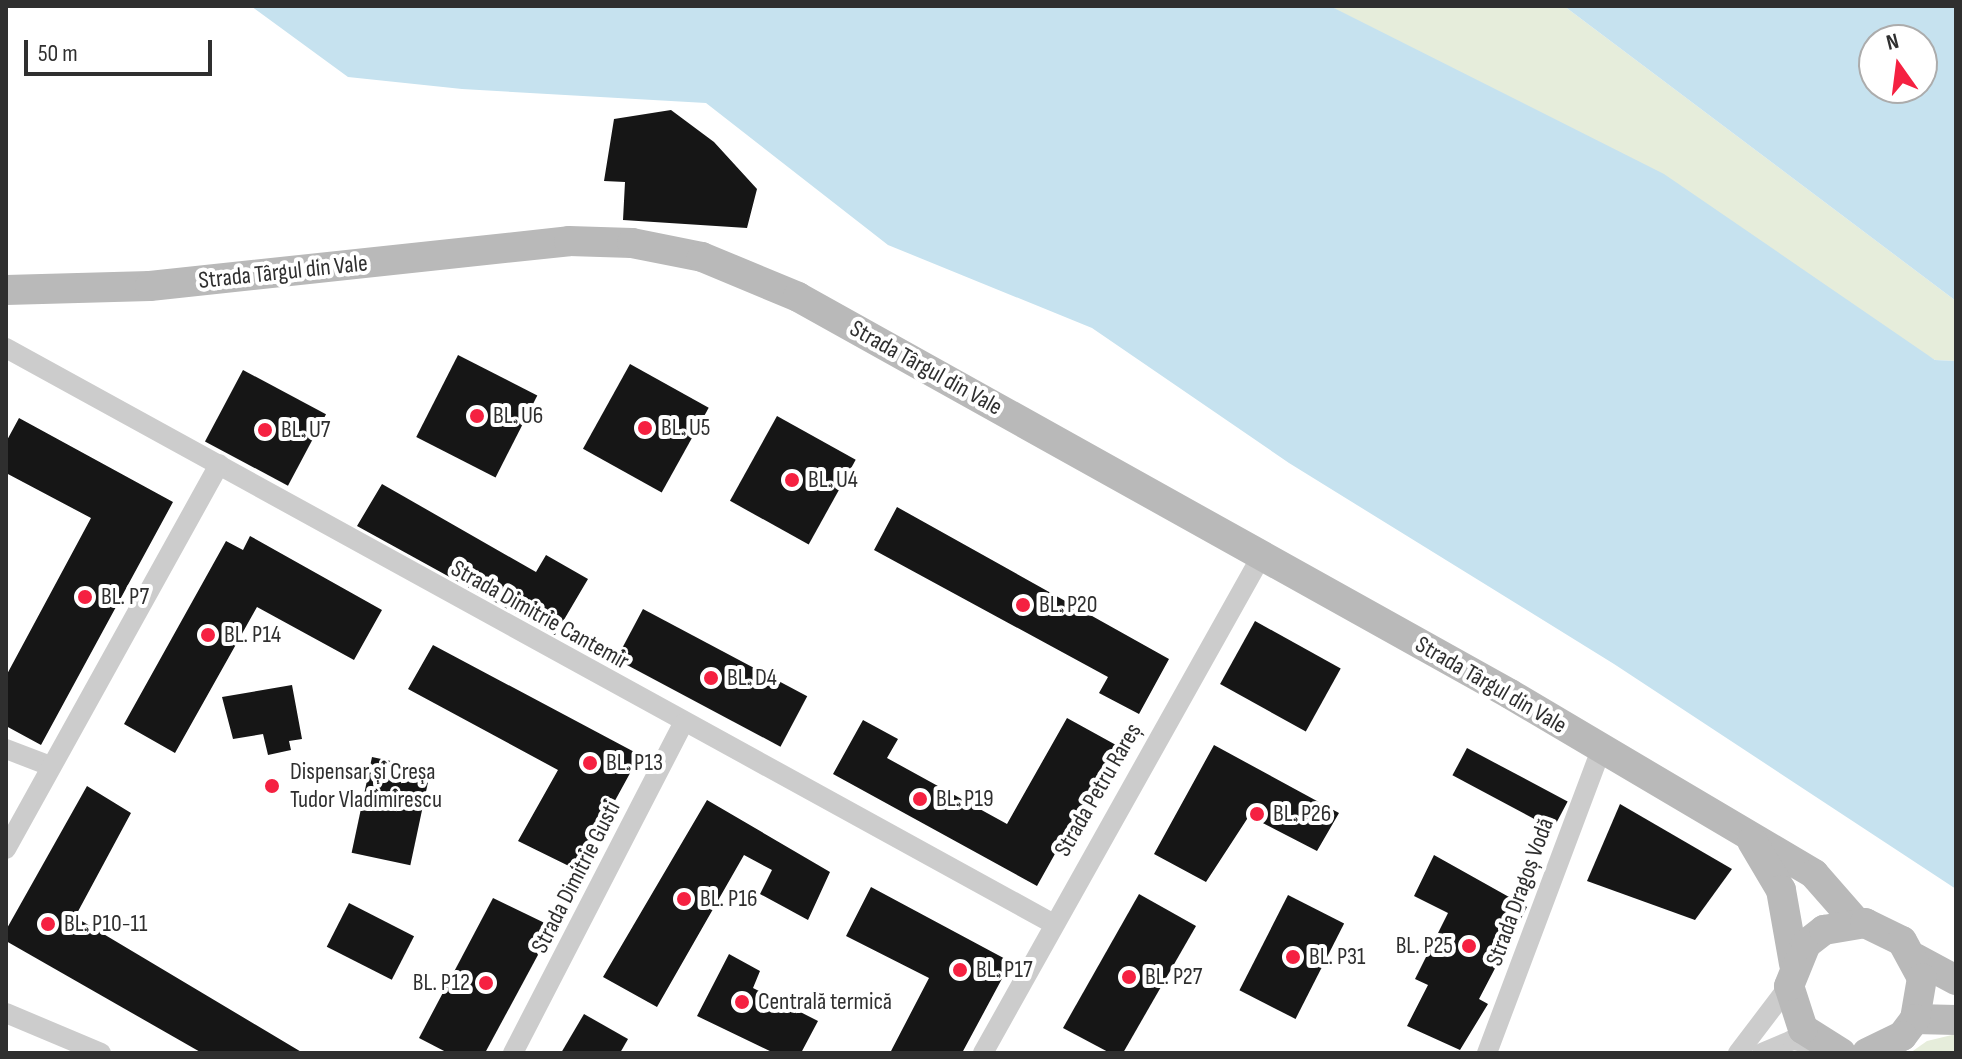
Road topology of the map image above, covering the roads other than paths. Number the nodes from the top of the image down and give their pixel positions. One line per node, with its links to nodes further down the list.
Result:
1 (6, 290): 4 (street, Strada Târgul din Vale)
2 (6, 348): 3 (street, Strada Dimitrie Cantemir)
3 (219, 464): 5 (street, Strada Dimitrie Cantemir); 8 (street)
4 (1262, 555): 7 (street, Strada Târgul din Vale); 11 (street, Strada Petru Rareș)
5 (683, 724): 11 (street, Strada Dimitrie Cantemir); 21 (street, Strada Dimitrie Gusti)
6 (6, 749): 8 (street)
7 (1601, 749): 9 (street, Strada Târgul din Vale); 23 (street, Strada Dragoș Vodă)
8 (48, 765): 10 (street)
9 (1751, 839): 12 (street, Strada Târgul din Vale); 14 (street, Strada Târgul din Vale)
10 (6, 849)
11 (1052, 923): 22 (street, Strada Petru Rareș)
12 (1857, 923): 13 (street, Strada Târgul din Vale); 14 (street)
13 (1915, 958): 15 (street, Strada Târgul din Vale); 17 (street)
14 (1792, 975): 19 (street, Strada Târgul din Vale); 24 (street)
15 (1956, 980)
16 (6, 1013): 20 (street)
17 (1915, 1019): 18 (street); 26 (street)
18 (1956, 1020)
19 (1830, 1049): 25 (street)
20 (101, 1053)
21 (513, 1053)
22 (983, 1053)
23 (1487, 1053)
24 (1738, 1053)
25 (1762, 1053)
26 (1867, 1053)

